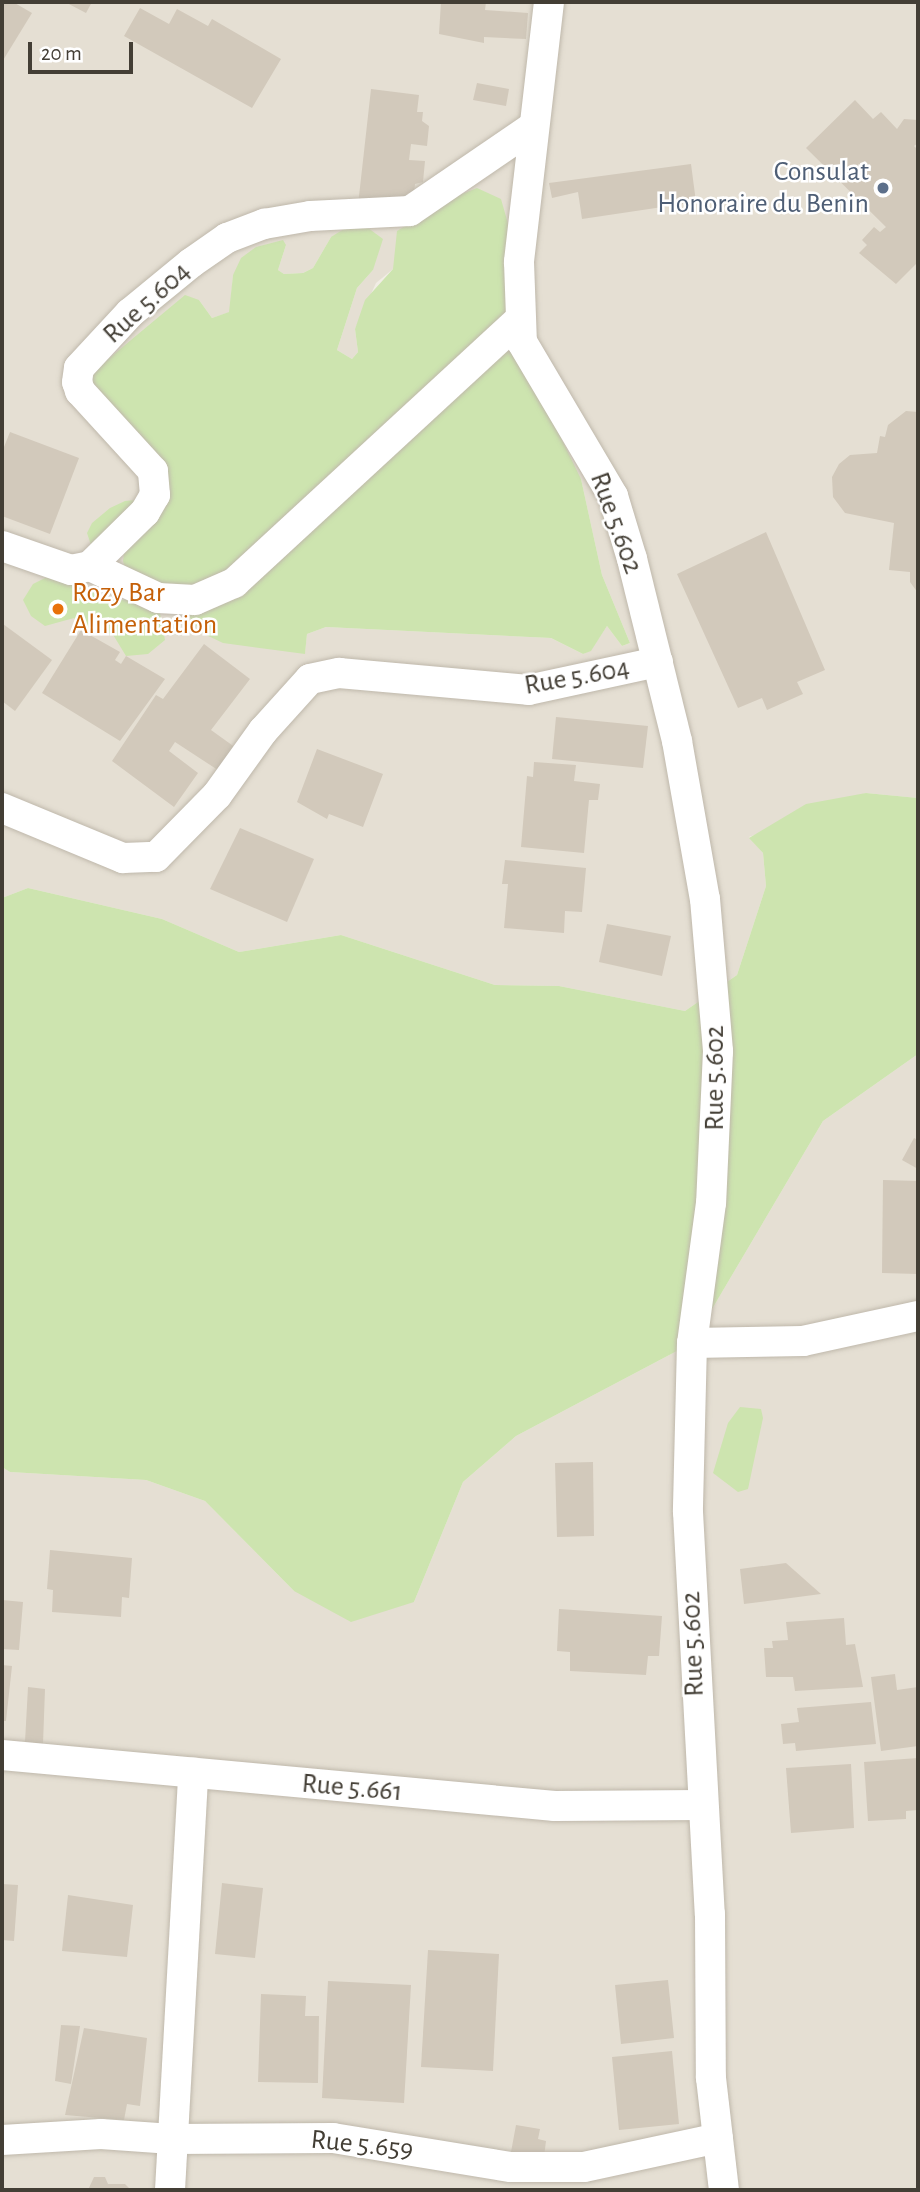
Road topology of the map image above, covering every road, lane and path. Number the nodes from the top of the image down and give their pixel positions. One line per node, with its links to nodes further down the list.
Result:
1 (549, 2): 2 (street, Rue 5.602)
2 (534, 126): 3 (street, Rue 5.602); 5 (street, Rue 5.604)
3 (519, 320): 5 (street); 6 (street, Rue 5.602)
4 (2, 546): 5 (street)
5 (90, 565)
6 (658, 662): 7 (street, Rue 5.604); 9 (street, Rue 5.602)
7 (2, 808)
8 (918, 1316): 9 (street)
9 (692, 1343): 12 (street, Rue 5.602)
10 (2, 1755): 11 (street, Rue 5.661)
11 (193, 1773): 12 (street, Rue 5.661); 14 (street)
12 (702, 1805): 13 (street, Rue 5.602)
13 (718, 2138): 14 (street, Rue 5.659); 17 (street, Rue 5.602)
14 (172, 2139): 15 (street, Rue 5.659); 16 (street)
15 (2, 2140)
16 (170, 2190)
17 (724, 2190)

